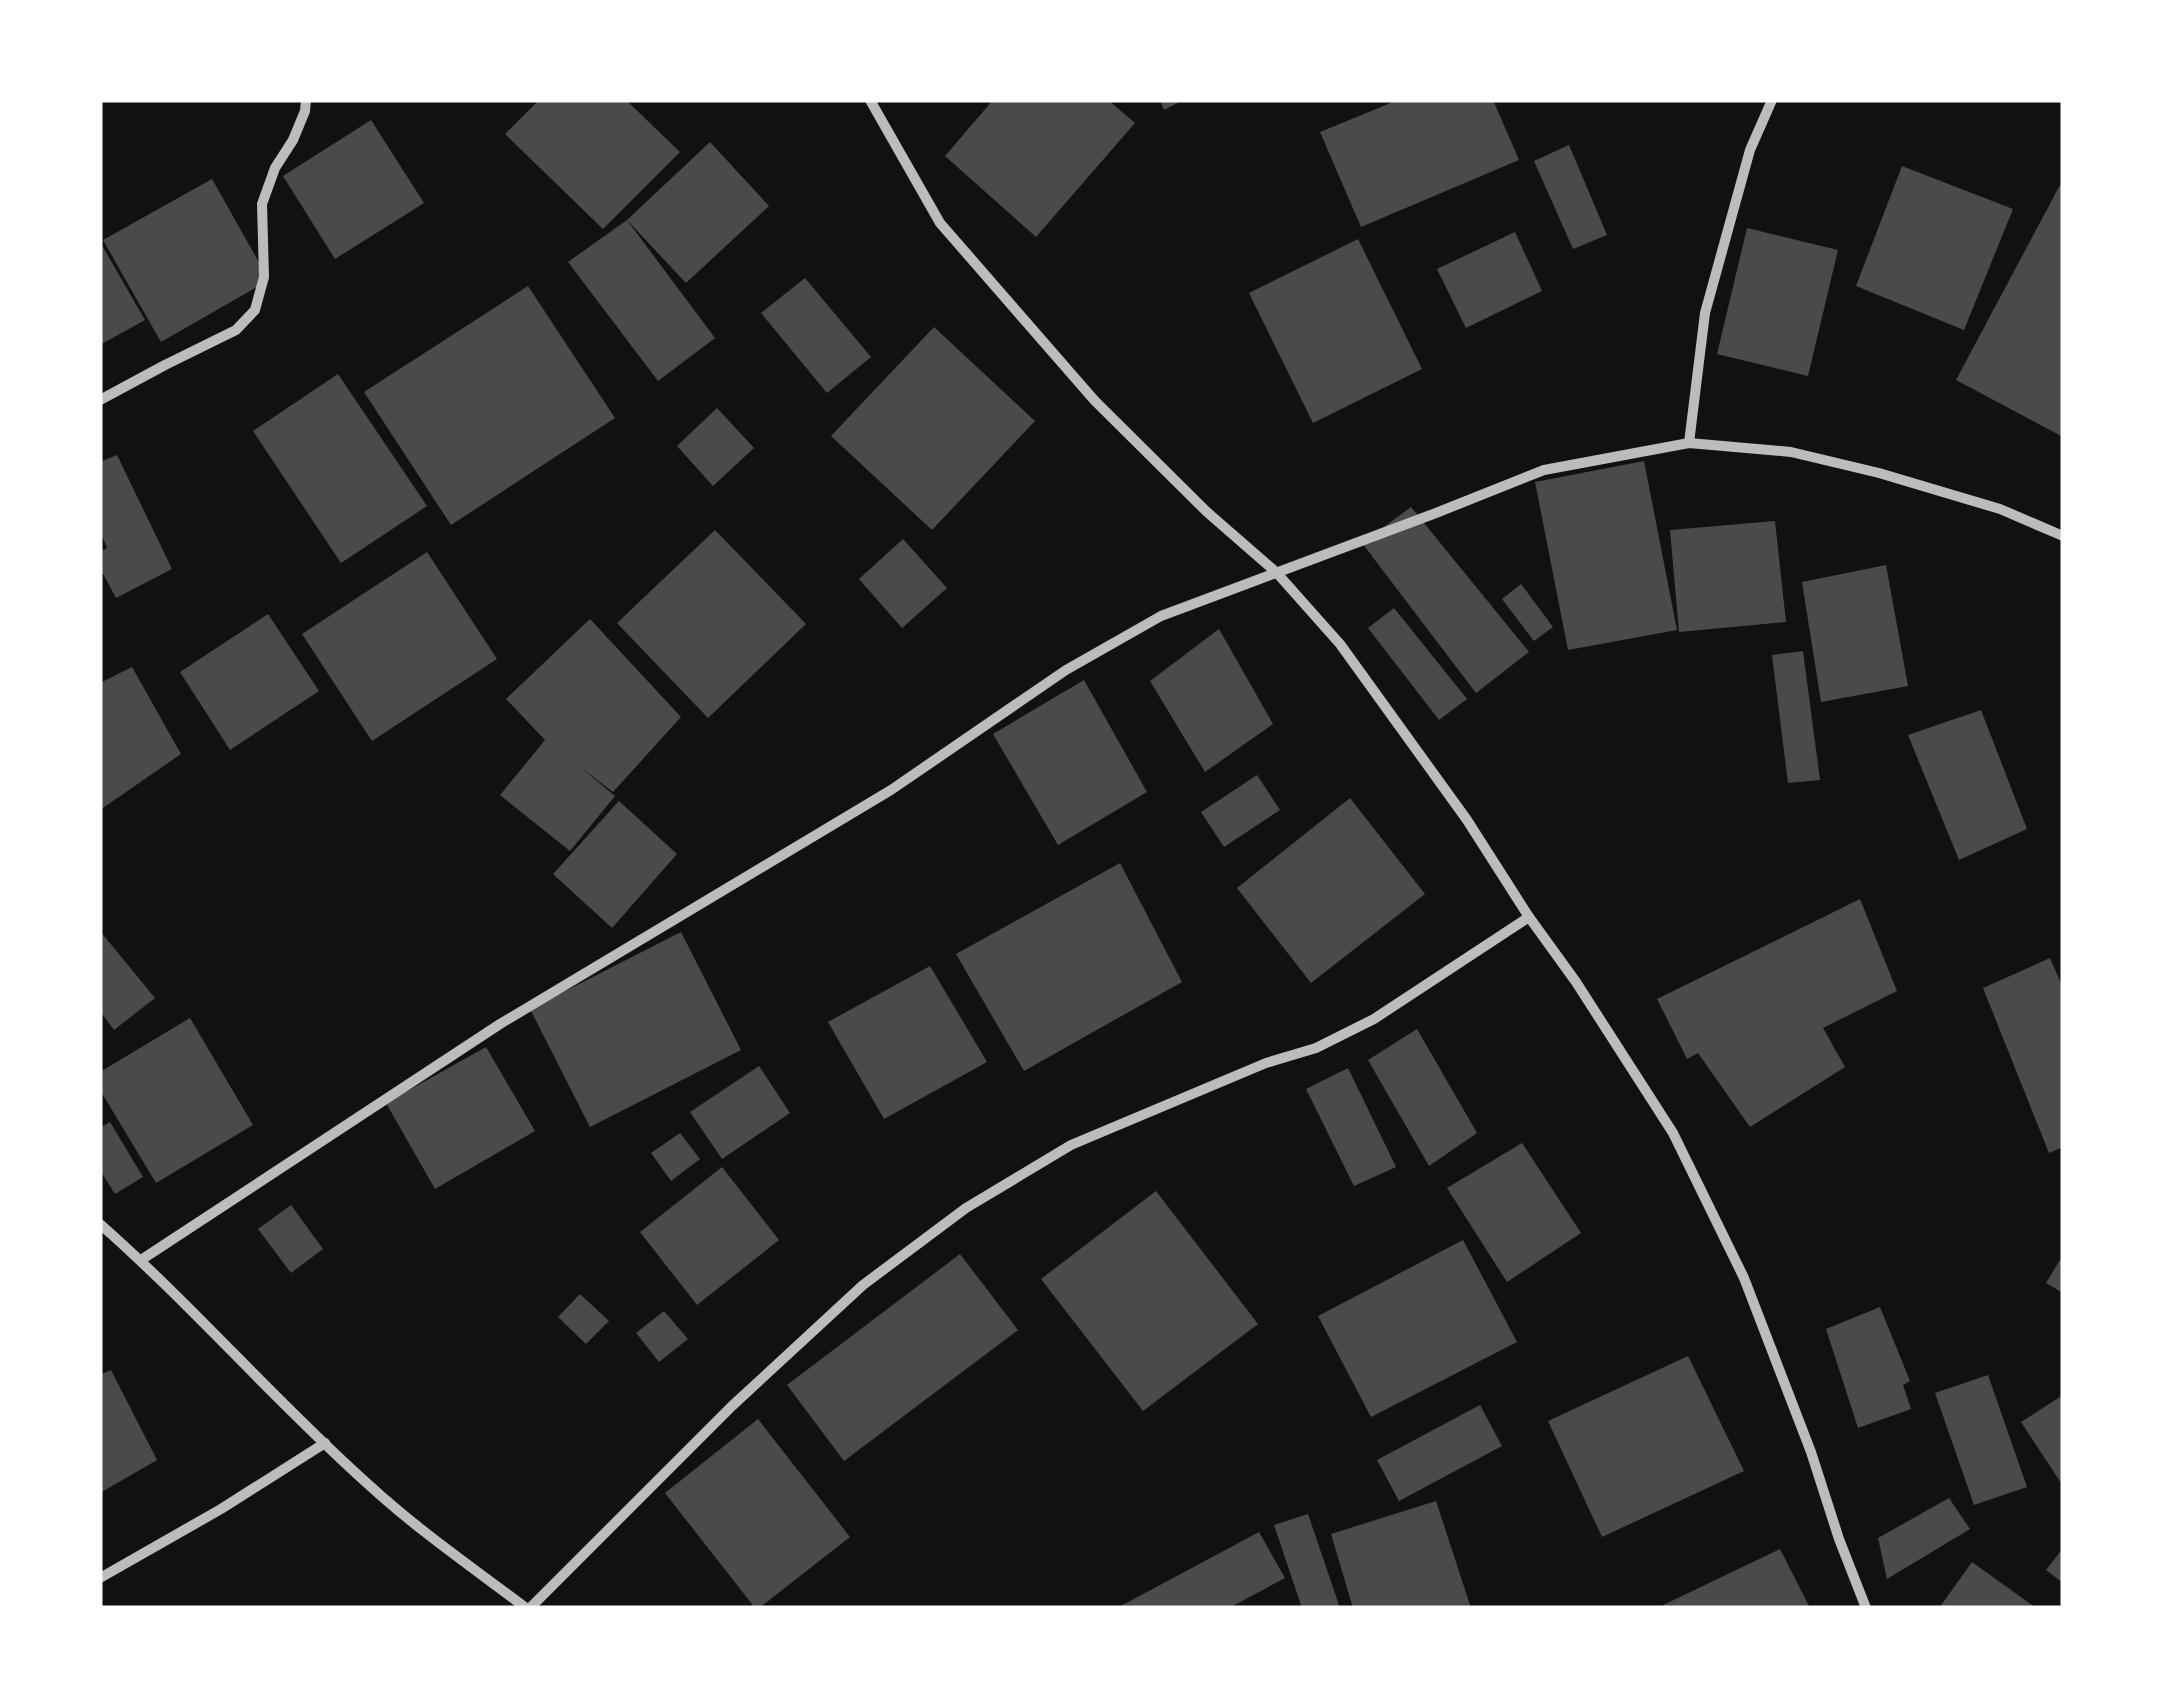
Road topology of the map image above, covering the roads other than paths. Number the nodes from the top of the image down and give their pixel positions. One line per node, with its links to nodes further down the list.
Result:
1 (306, 100): 4 (street)
2 (870, 100): 7 (street)
3 (1772, 100): 5 (street)
4 (100, 400)
5 (1689, 442): 6 (street); 7 (street)
6 (2063, 536)
7 (1276, 572): 8 (street); 10 (street)
8 (1529, 917): 13 (street); 14 (street)
9 (100, 1224): 10 (street)
10 (140, 1260): 11 (street)
11 (325, 1443): 12 (street); 13 (street)
12 (100, 1578)
13 (528, 1608)
14 (1866, 1608)

